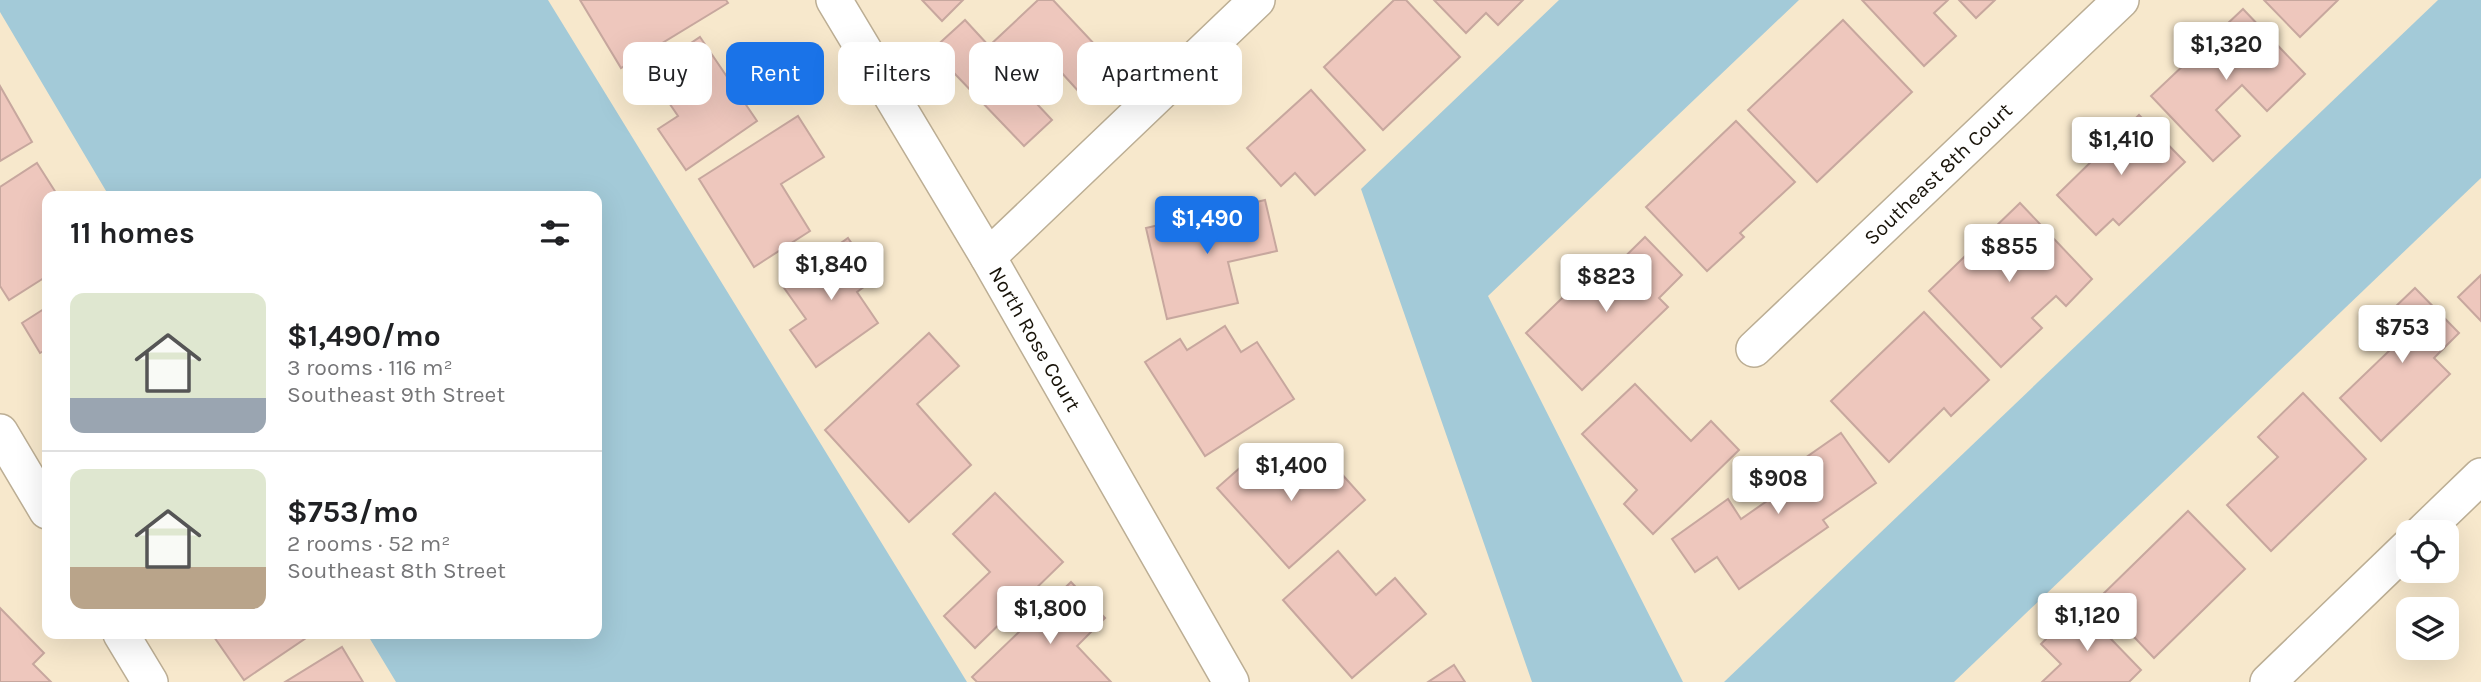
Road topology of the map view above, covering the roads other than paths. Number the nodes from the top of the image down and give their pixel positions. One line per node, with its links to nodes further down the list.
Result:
1 (834, 0): 4 (street, North Rose Court)
2 (1257, 0): 4 (street)
3 (2121, 0): 5 (street, Southeast 8th Court)
4 (988, 257): 13 (street, North Rose Court)
5 (1755, 349)
6 (0, 432): 8 (street)
7 (2481, 476): 9 (street)
8 (42, 503)
9 (2435, 520)
10 (2396, 559): 14 (street)
11 (124, 639): 12 (street)
12 (148, 681)
13 (1231, 682)
14 (2268, 682)

